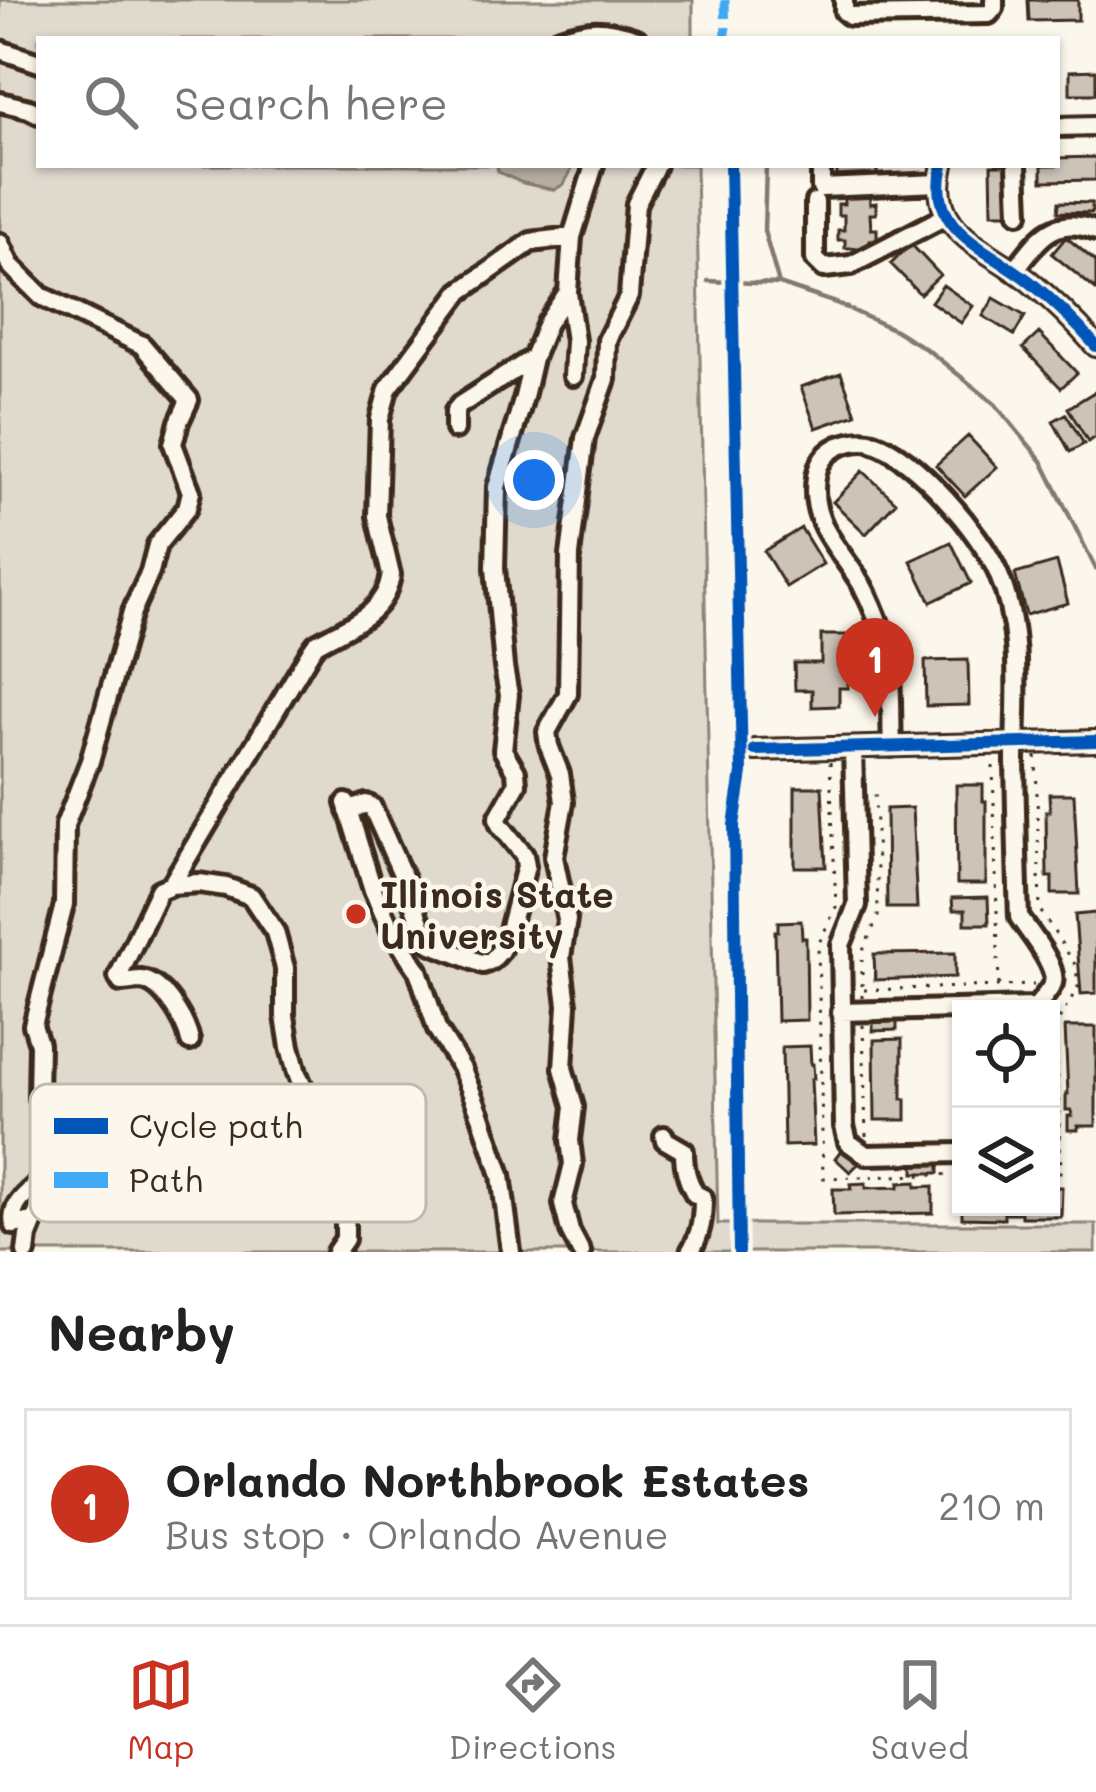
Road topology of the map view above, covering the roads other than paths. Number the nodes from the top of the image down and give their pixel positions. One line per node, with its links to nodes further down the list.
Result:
1 (844, 0): 2 (street)
2 (994, 0)
3 (566, 36): 4 (street)
4 (626, 36)
5 (0, 50): 6 (street)
6 (36, 62)
7 (0, 101): 8 (street)
8 (36, 113)
9 (1096, 126): 10 (street)
10 (1060, 127)
11 (593, 168): 20 (street)
12 (655, 168): 49 (street)
13 (821, 168): 15 (street)
14 (1018, 168): 17 (street)
15 (940, 180): 18 (street)
16 (815, 202): 18 (street)
17 (1019, 214)
18 (946, 216): 22 (street)
19 (1096, 231): 22 (street)
20 (574, 233): 23 (street); 33 (street)
21 (0, 243): 38 (street)
22 (1014, 271): 24 (street)
23 (568, 292): 25 (street); 26 (street)
24 (1096, 346)
25 (532, 358): 27 (street); 48 (street)
26 (573, 376)
27 (455, 429)
28 (1096, 741): 29 (street)
29 (1015, 744): 30 (street); 30 (street); 34 (street)
30 (892, 747): 31 (street)
31 (854, 748): 32 (street); 36 (street)
32 (755, 750)
33 (172, 885): 37 (street); 39 (street)
34 (1041, 1000)
35 (952, 1009): 36 (street)
36 (841, 1012): 41 (street)
37 (190, 1042)
38 (38, 1084)
39 (302, 1084)
40 (664, 1136): 50 (street)
41 (952, 1153)
42 (30, 1192): 43 (street)
43 (30, 1221)
44 (32, 1222): 46 (street)
45 (345, 1222): 47 (street)
46 (26, 1252)
47 (336, 1252)
48 (511, 1252)
49 (580, 1252)
50 (690, 1252)

